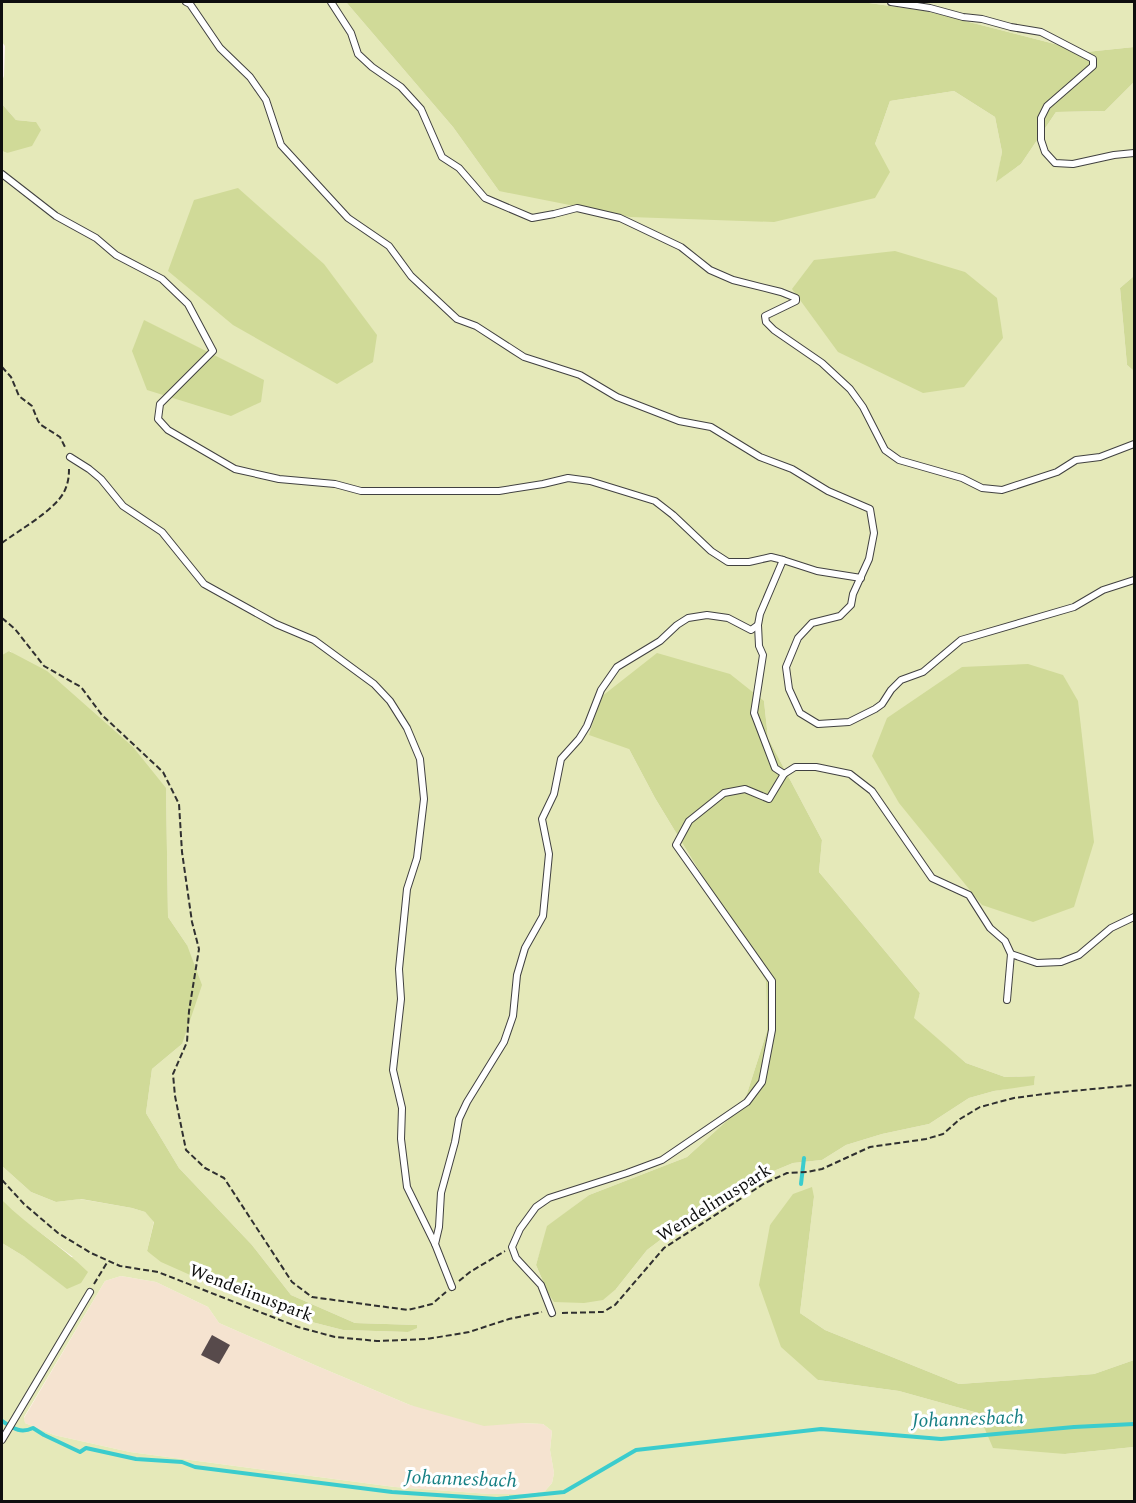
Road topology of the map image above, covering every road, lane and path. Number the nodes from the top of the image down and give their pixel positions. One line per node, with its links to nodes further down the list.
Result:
1 (186, 2): 11 (lane)
2 (331, 2): 7 (lane)
3 (891, 2): 4 (lane)
4 (1134, 153)
5 (2, 174): 10 (lane)
6 (2, 367): 8 (path)
7 (1134, 444)
8 (70, 457): 9 (path); 21 (lane)
9 (2, 543)
10 (783, 560): 11 (lane); 14 (lane)
11 (861, 578): 12 (lane)
12 (1134, 580)
13 (2, 618): 25 (path)
14 (758, 625): 15 (lane); 21 (lane)
15 (784, 774): 17 (lane); 22 (lane)
16 (1134, 917): 17 (lane)
17 (1011, 954): 18 (lane)
18 (1007, 1000)
19 (1134, 1085): 27 (path, Wendelinuspark)
20 (2, 1180): 23 (path, Wendelinuspark)
21 (435, 1244): 25 (lane)
22 (512, 1247): 25 (path); 27 (lane)
23 (108, 1261): 24 (path); 27 (path, Wendelinuspark)
24 (96, 1282)
25 (452, 1287)
26 (90, 1292): 28 (lane)
27 (552, 1313)
28 (2, 1440)

